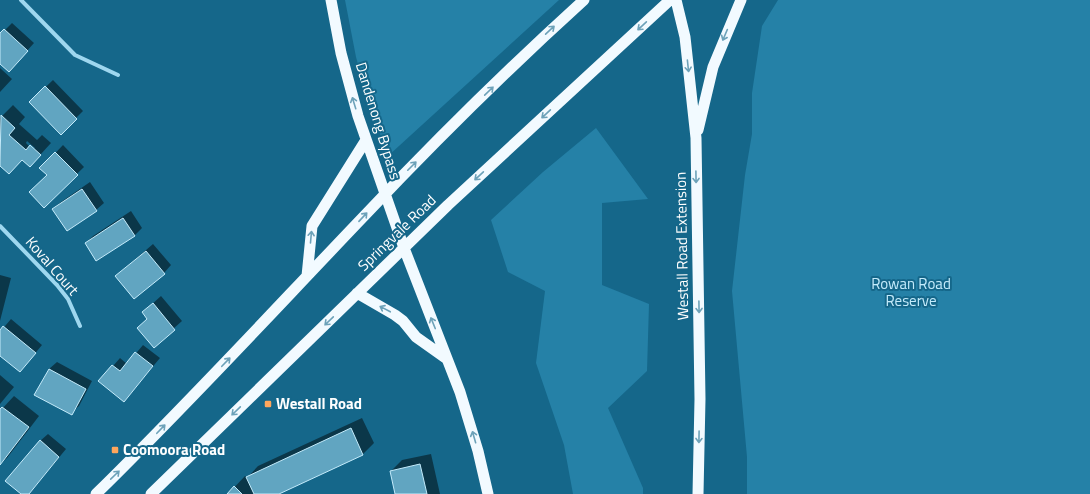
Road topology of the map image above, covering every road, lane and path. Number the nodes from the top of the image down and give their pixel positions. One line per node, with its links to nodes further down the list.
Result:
1 (21, 0): 7 (street)
2 (331, 0): 9 (highway, Dandenong Bypass, one-way to 2)
3 (584, 0): 10 (highway, one-way to 3)
4 (670, 0): 12 (highway, Springvale Road, one-way to 12)
5 (676, 0): 8 (highway, Westall Road Extension, one-way to 8)
6 (741, 0): 8 (highway, one-way to 8)
7 (118, 75)
8 (696, 138): 20 (highway, Westall Road Extension, one-way to 20)
9 (366, 140): 10 (highway, Dandenong Bypass); 13 (highway, one-way to 9)
10 (385, 194): 12 (highway, Dandenong Bypass); 13 (highway, one-way to 10)
11 (0, 226): 15 (street, Koval Court)
12 (404, 248): 14 (highway, Springvale Road); 16 (highway, one-way to 12)
13 (307, 276): 17 (highway, one-way to 13)
14 (357, 293): 16 (highway, one-way to 14); 18 (highway, Springvale Road, one-way to 18)
15 (80, 326)
16 (448, 359): 19 (highway, one-way to 16)
17 (96, 494)
18 (151, 494)
19 (488, 494)
20 (698, 494)

